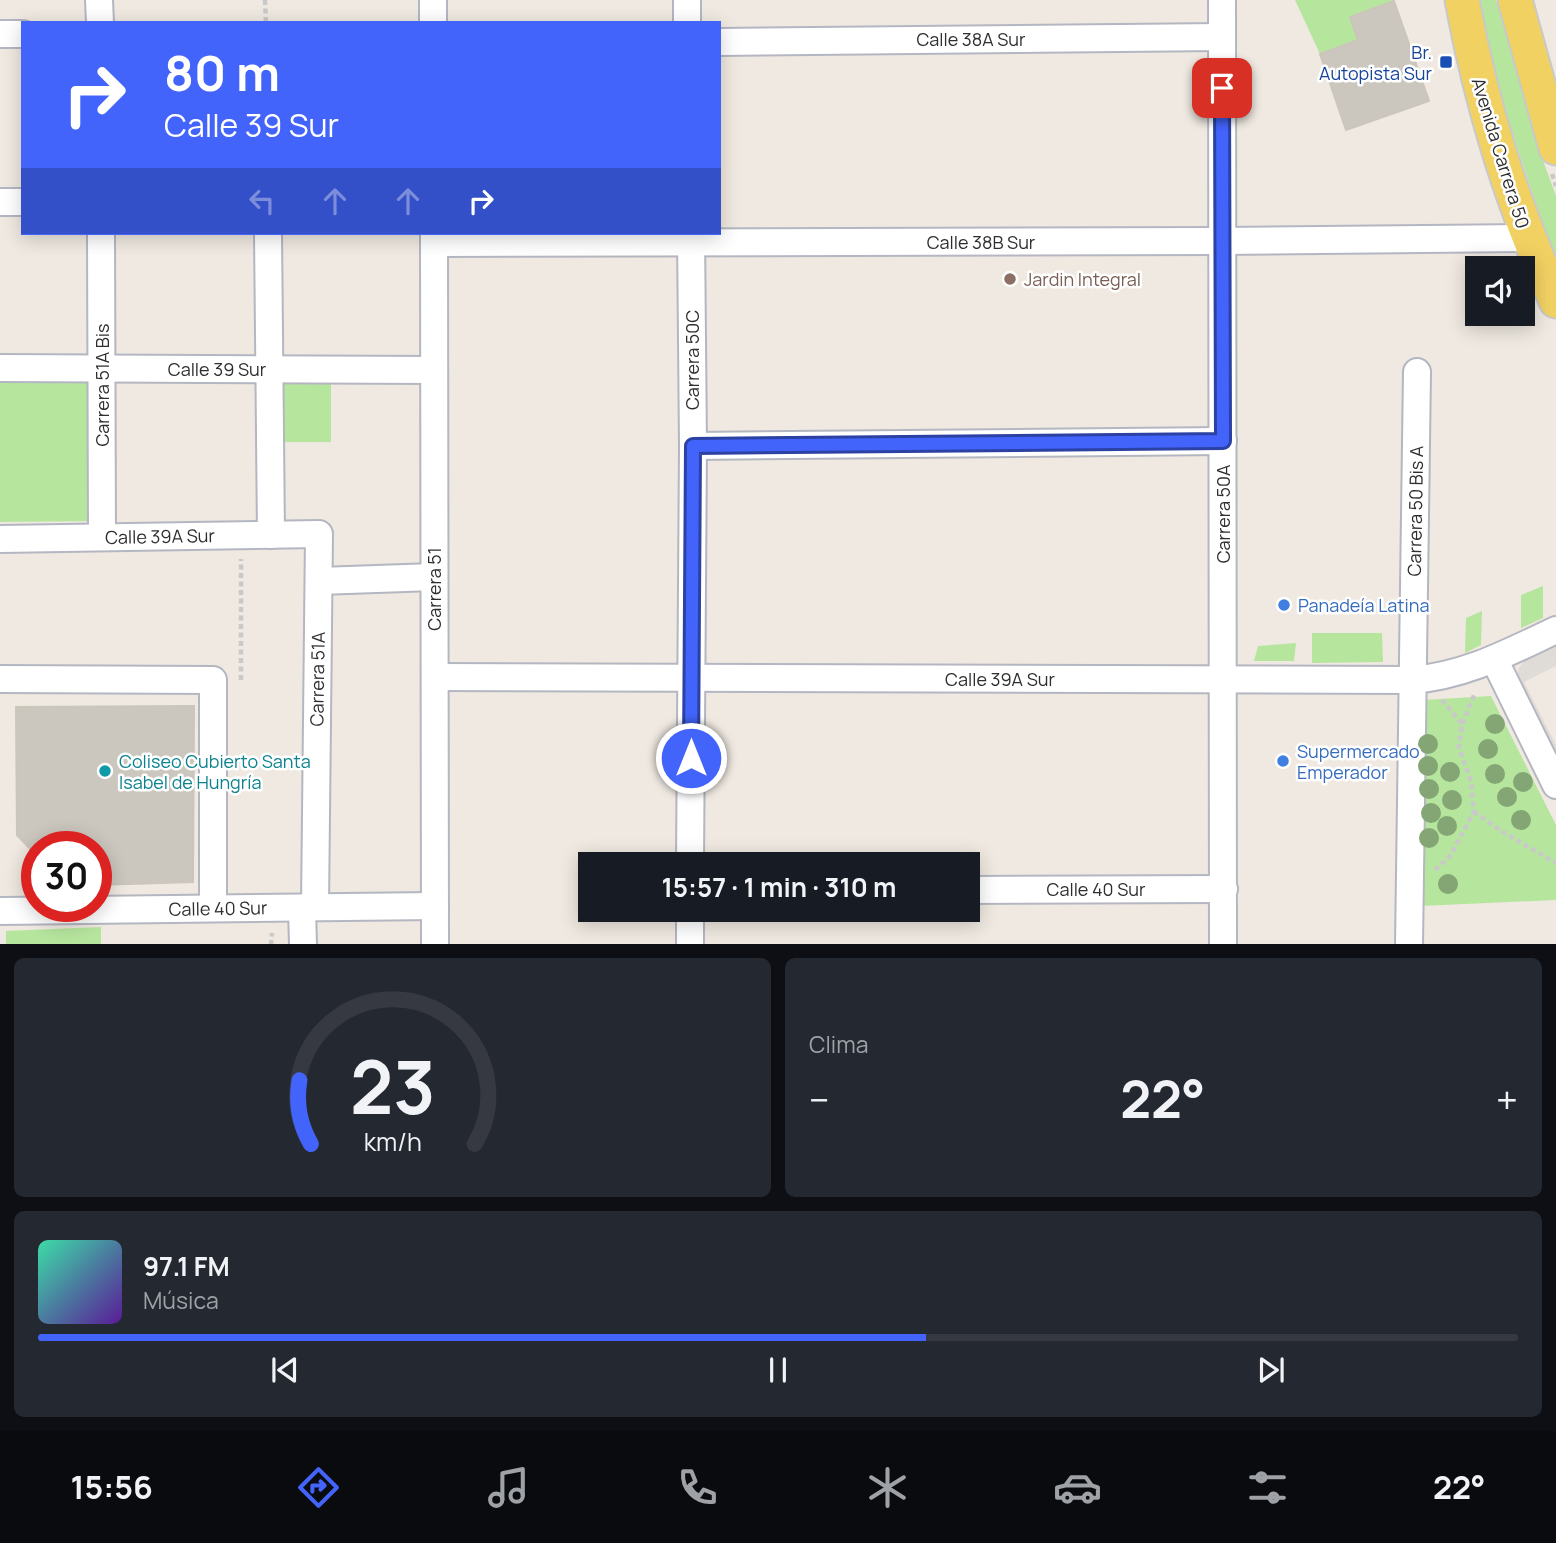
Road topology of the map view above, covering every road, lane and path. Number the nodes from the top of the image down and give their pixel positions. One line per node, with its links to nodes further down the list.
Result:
1 (100, 0): 8 (street)
2 (265, 0): 9 (path)
3 (433, 0): 10 (street)
4 (687, 0): 11 (street)
5 (1222, 0): 14 (street, Carrera 50A)
6 (1462, 0): 23 (main road, Avenida Carrera 50)
7 (1515, 0): 16 (main road)
8 (100, 21)
9 (266, 21)
10 (433, 21)
11 (687, 21)
12 (0, 34): 13 (street)
13 (21, 34)
14 (1222, 37): 15 (street, Calle 38A Sur); 24 (street, Carrera 50A)
15 (721, 42)
16 (1556, 148)
17 (0, 202): 18 (street)
18 (21, 202)
19 (101, 235): 27 (street, Carrera 51A Bis)
20 (268, 235): 28 (street)
21 (692, 237): 22 (street, Calle 38B Sur); 24 (street, Calle 38B Sur); 32 (street, Carrera 50C)
22 (434, 238): 29 (street, Carrera 51)
23 (1528, 238): 24 (street, Calle 38B Sur); 25 (main road, Avenida Carrera 50)
24 (1222, 242): 31 (street, Carrera 50A)
25 (1556, 301)
26 (0, 368): 27 (street, Calle 39 Sur)
27 (102, 368): 28 (street, Calle 39 Sur); 35 (street, Carrera 51A Bis)
28 (269, 369): 29 (street, Calle 39 Sur); 34 (street)
29 (434, 370): 37 (street, Carrera 51)
30 (1417, 372): 45 (street, Carrera 50 Bis A)
31 (1223, 441): 32 (street); 44 (street, Carrera 50A)
32 (693, 446): 43 (street, Carrera 50C)
33 (319, 534): 34 (street, Calle 39A Sur); 38 (street, Carrera 51A)
34 (271, 535): 35 (street, Calle 39A Sur)
35 (103, 537): 36 (street, Calle 39A Sur)
36 (0, 539)
37 (434, 577): 38 (street); 41 (street, Carrera 51)
38 (319, 581): 54 (street, Carrera 51A)
39 (1556, 630): 40 (street, Calle 39A Sur)
40 (1494, 659): 45 (street, Calle 39A Sur); 46 (street); 47 (path)
41 (435, 677): 43 (street, Calle 39A Sur); 53 (street, Carrera 51)
42 (0, 679): 55 (street)
43 (691, 679): 44 (street, Calle 39A Sur); 48 (street, Carrera 50C)
44 (1223, 680): 45 (street, Calle 39A Sur); 50 (street, Carrera 50A)
45 (1412, 680): 52 (street, Carrera 50 Bis A)
46 (1556, 785)
47 (1474, 812): 49 (path); 52 (path)
48 (690, 852)
49 (1556, 863)
50 (1224, 889): 51 (street, Calle 40 Sur); 61 (street, Carrera 50A)
51 (980, 890)
52 (1410, 890): 62 (street, Carrera 50 Bis A)
53 (435, 906): 54 (street, Calle 40 Sur); 59 (street, Carrera 51)
54 (309, 907): 55 (street, Calle 40 Sur); 58 (street, Carrera 51A)
55 (213, 908): 56 (street, Calle 40 Sur)
56 (0, 911)
57 (690, 922): 60 (street)
58 (303, 944)
59 (435, 944)
60 (690, 944)
61 (1223, 944)
62 (1409, 944)

